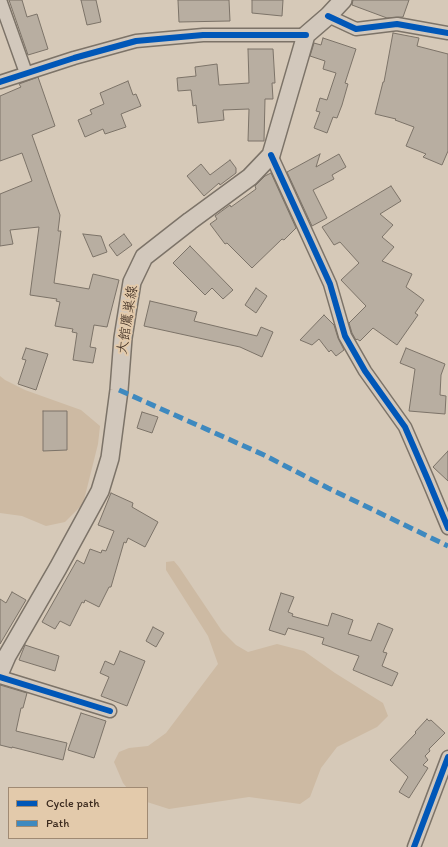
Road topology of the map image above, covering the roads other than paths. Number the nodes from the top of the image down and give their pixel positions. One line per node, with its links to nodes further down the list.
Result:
1 (0, 0): 6 (street)
2 (343, 0): 3 (main road)
3 (328, 16): 4 (street); 5 (main road)
4 (448, 32)
5 (306, 35): 6 (street); 8 (main road, 大館鷹巣線)
6 (26, 73): 7 (street)
7 (0, 82)
8 (271, 155): 9 (street); 10 (main road, 大館鷹巣線)
9 (448, 528)
10 (0, 672)
11 (0, 677): 12 (street)
12 (110, 711)
13 (448, 757): 14 (street)
14 (414, 847)

